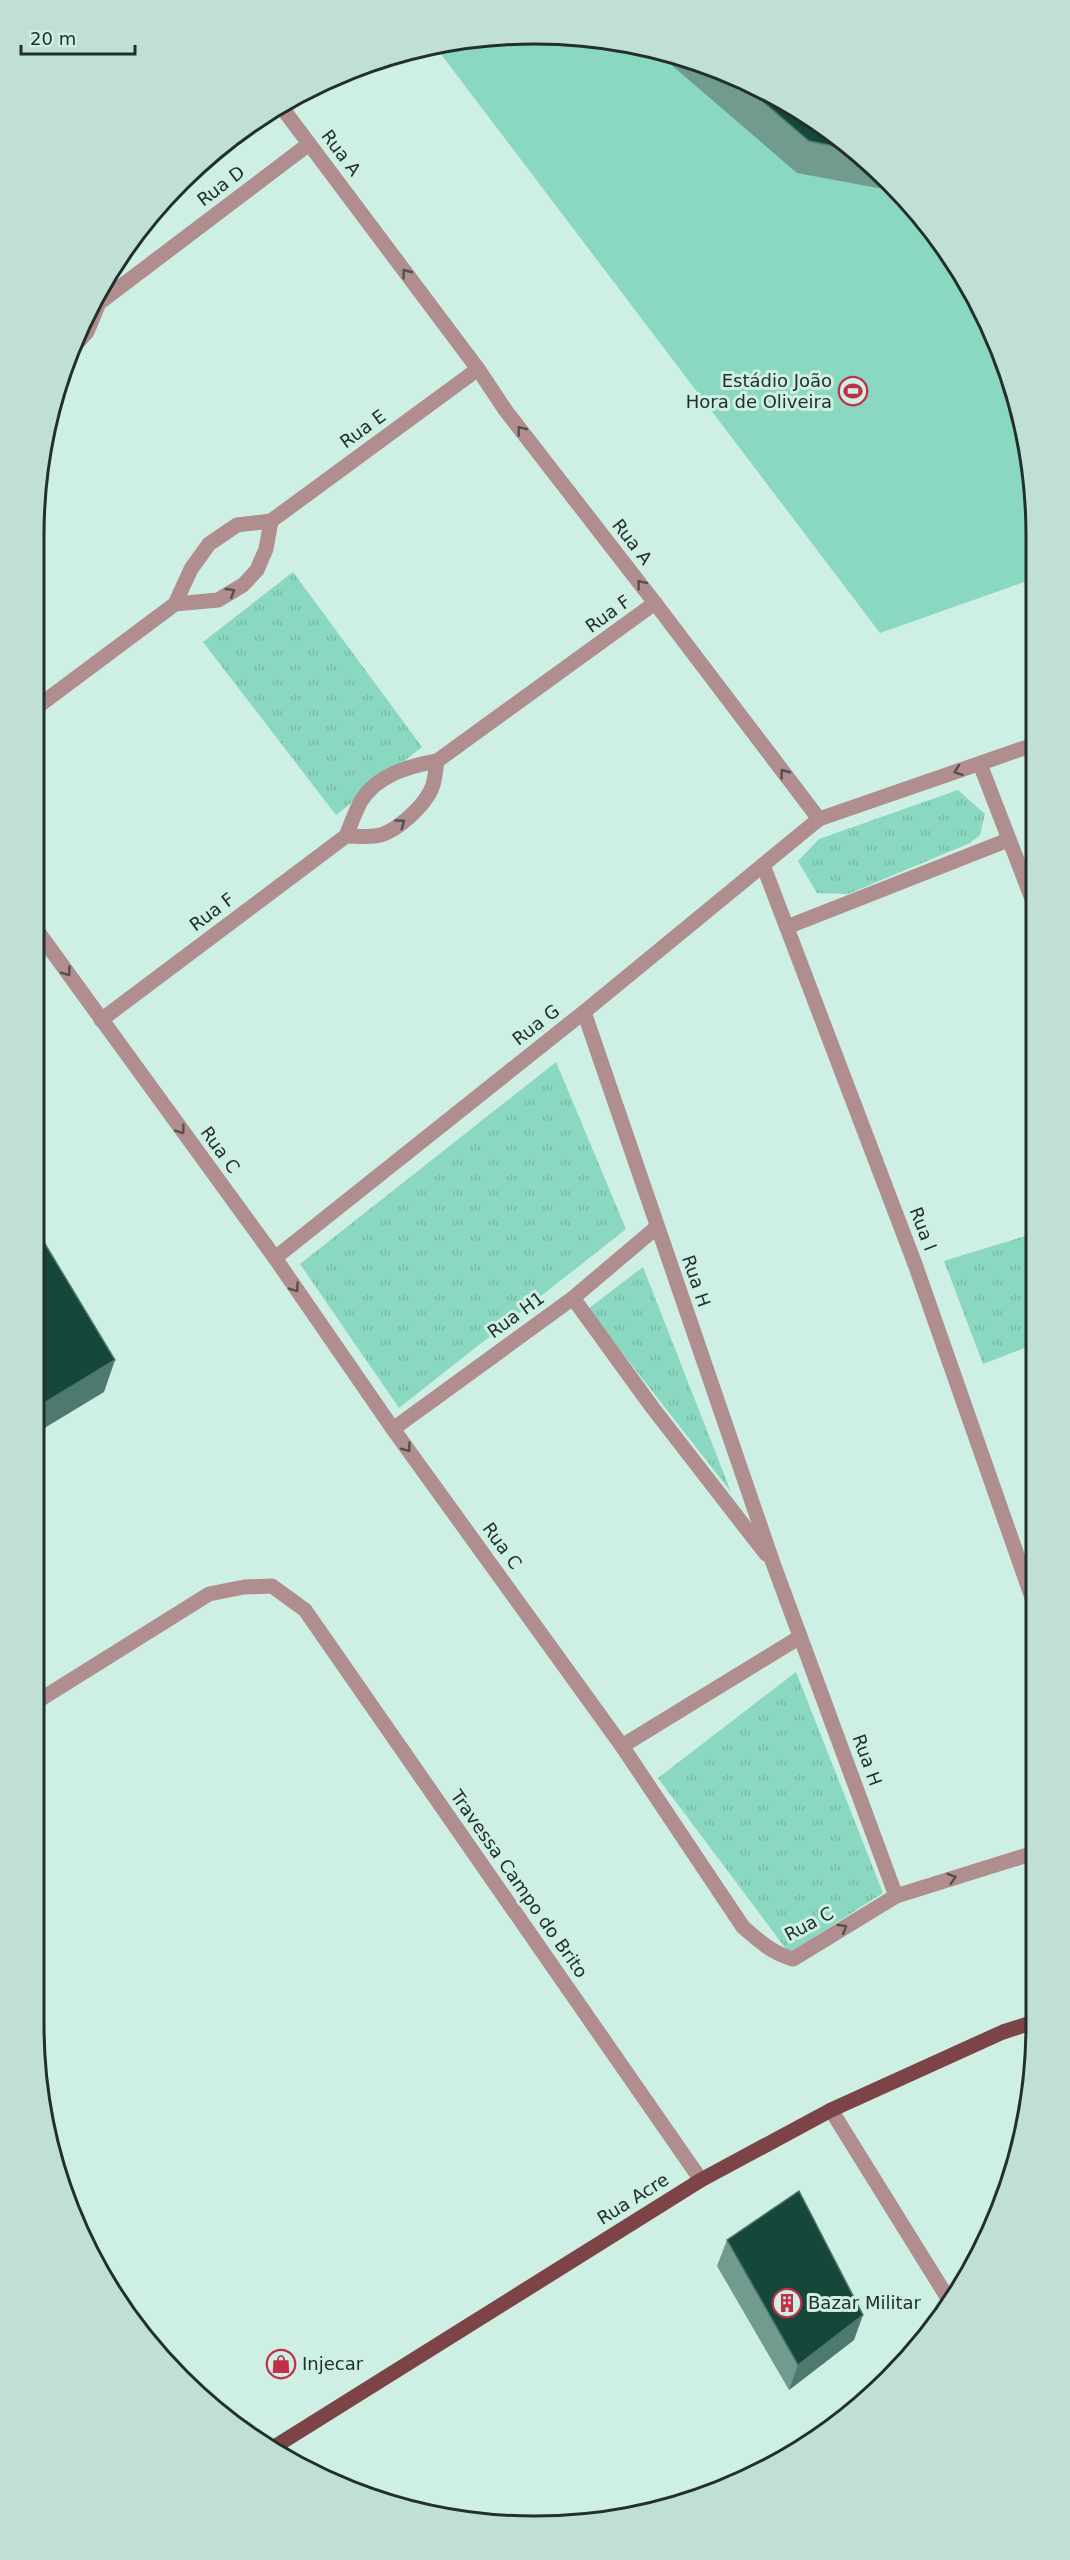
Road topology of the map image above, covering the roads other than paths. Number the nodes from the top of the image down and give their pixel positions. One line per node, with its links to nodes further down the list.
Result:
1 (285, 112): 2 (street, Rua A)
2 (309, 144): 3 (street, Rua D); 4 (street, Rua A, one-way to 2)
3 (105, 296)
4 (478, 369): 5 (street, Rua E); 6 (street, Rua A, one-way to 4)
5 (271, 522): 7 (street); 7 (street, one-way to 5)
6 (656, 603): 10 (street, Rua F); 12 (street, Rua A, one-way to 6)
7 (175, 604): 8 (street)
8 (44, 702)
9 (1026, 748): 11 (street)
10 (437, 761): 13 (street, Rua F); 13 (street, one-way to 10)
11 (980, 764): 12 (street, one-way to 12); 14 (street)
12 (819, 819): 15 (street, Rua G)
13 (346, 836): 20 (street, Rua F)
14 (1008, 840): 16 (street); 17 (street)
15 (763, 865): 17 (street, Rua I); 19 (street, Rua G)
16 (1026, 884)
17 (787, 927): 26 (street, Rua I)
18 (44, 940): 20 (street, Rua C, one-way to 20)
19 (584, 1012): 21 (street, Rua H); 22 (street, Rua G)
20 (101, 1020): 22 (street, Rua C, one-way to 22)
21 (657, 1227): 23 (street, Rua H1); 25 (street, Rua H)
22 (275, 1258): 24 (street, Rua C, one-way to 24)
23 (573, 1298): 24 (street, Rua H1); 25 (street, Rua H)
24 (393, 1429): 29 (street, Rua C, one-way to 29)
25 (773, 1563): 27 (street, Rua H)
26 (1026, 1580)
27 (800, 1637): 29 (street); 31 (street, Rua H)
28 (44, 1697): 34 (street, Travessa Campo do Brito)
29 (622, 1746): 31 (street, Rua C, one-way to 31)
30 (1026, 1855): 31 (street, Rua C, one-way to 30)
31 (896, 1896)
32 (1026, 2025): 33 (main road, Rua Acre)
33 (831, 2110): 34 (main road, Rua Acre); 35 (street)
34 (700, 2180): 36 (main road, Rua Acre)
35 (946, 2295)
36 (278, 2444)

